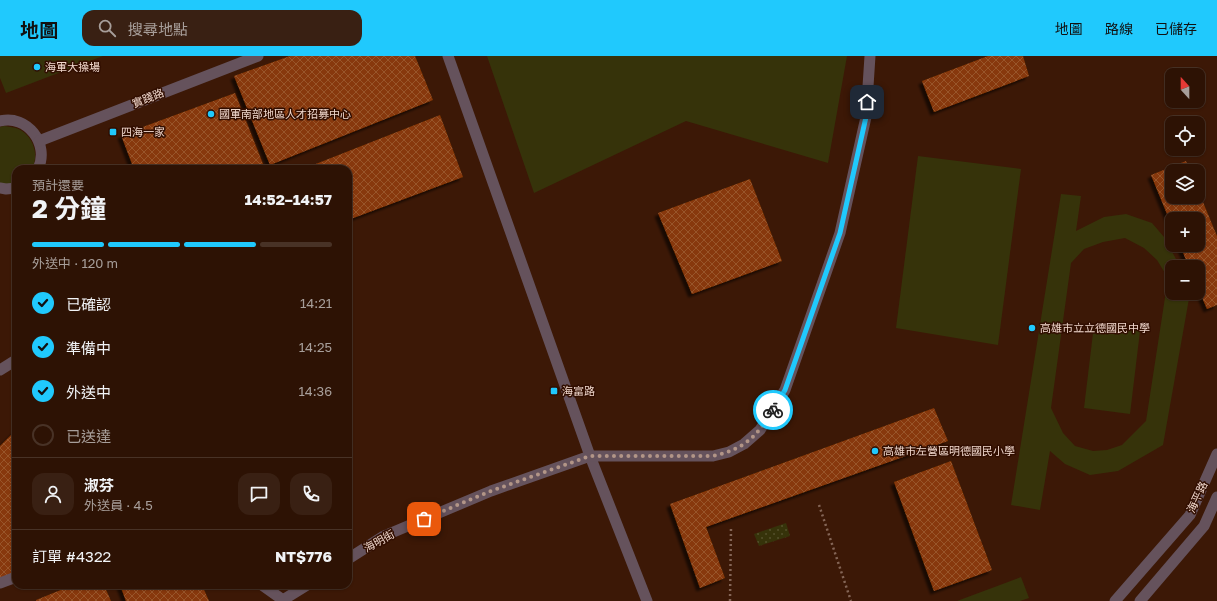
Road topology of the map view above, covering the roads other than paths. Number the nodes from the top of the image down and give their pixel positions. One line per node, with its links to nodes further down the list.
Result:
1 (258, 56): 5 (street, 實踐路)
2 (448, 56): 12 (street)
3 (870, 56): 12 (street, 海明街)
4 (0, 121): 5 (street)
5 (39, 141): 6 (street)
6 (40, 165)
7 (0, 188): 8 (street)
8 (12, 188)
9 (12, 362): 10 (street)
10 (0, 370)
11 (1217, 454): 14 (street, 海平路)
12 (590, 456): 16 (street, 海明街); 21 (street)
13 (1217, 497): 15 (street, 海平路)
14 (1171, 536): 15 (street); 22 (street, 海平路)
15 (1185, 548): 23 (street, 海平路)
16 (352, 556)
17 (12, 578): 18 (street)
18 (0, 583)
19 (268, 589): 20 (street)
20 (301, 589)
21 (647, 601)
22 (1115, 601)
23 (1140, 601)

